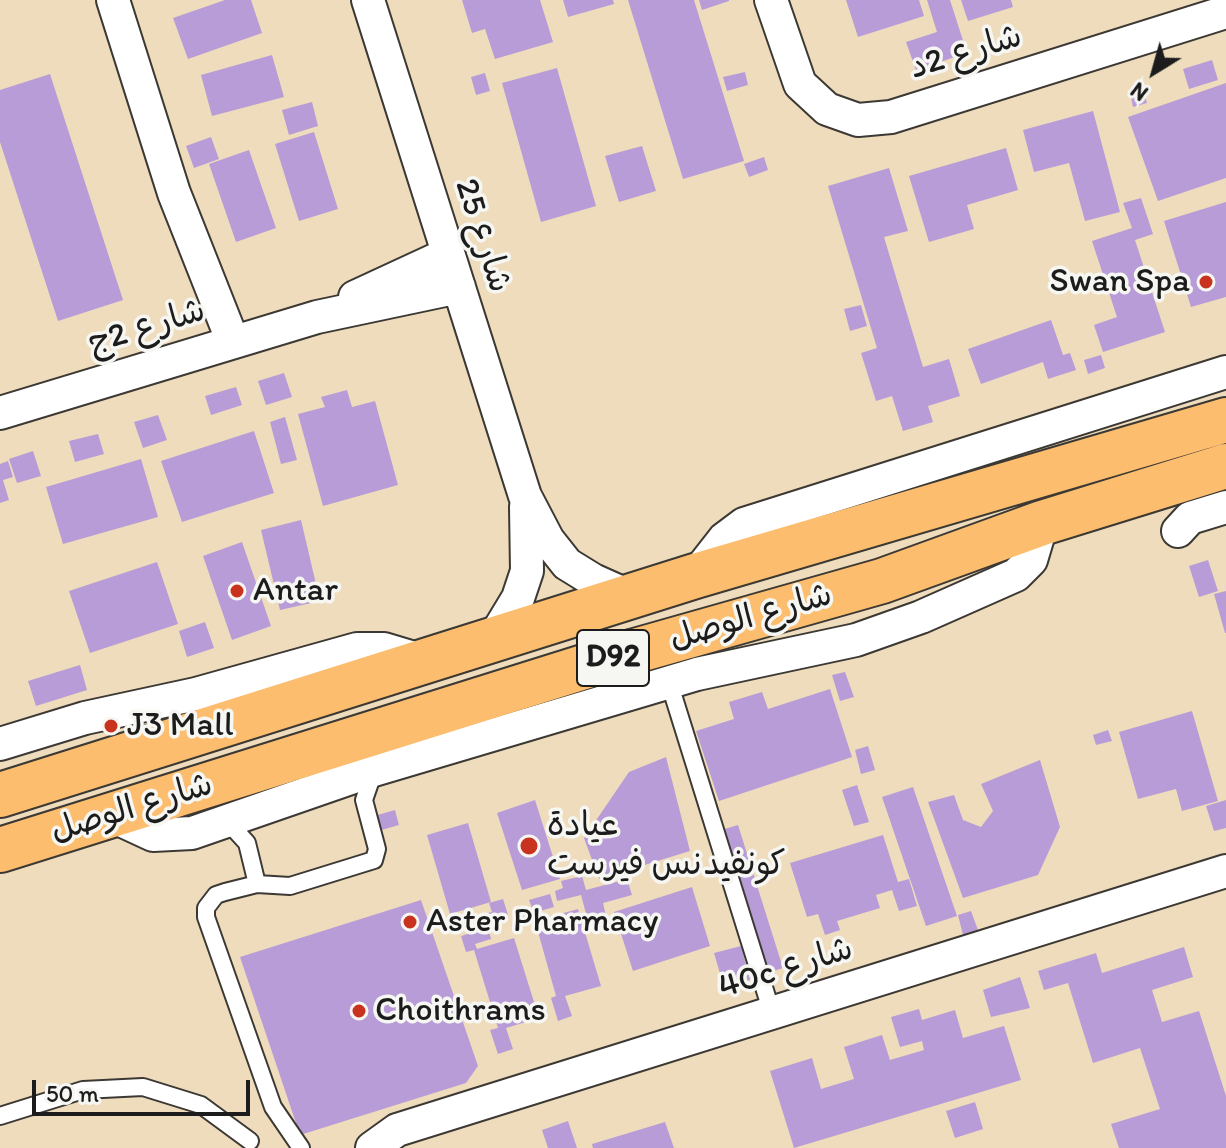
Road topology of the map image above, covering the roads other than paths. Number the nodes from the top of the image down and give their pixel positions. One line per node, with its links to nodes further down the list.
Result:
1 (113, 0): 8 (street)
2 (368, 0): 5 (street, شارع 25)
3 (771, 0): 4 (street, شارع 2د)
4 (1226, 12)
5 (448, 254): 6 (street, شارع 25); 7 (street, شارع 2ج)
6 (459, 287): 7 (street, شارع 2ج); 13 (street, شارع 25)
7 (317, 317): 8 (street, شارع 2ج)
8 (222, 345): 10 (street, شارع 2ج)
9 (1226, 372): 17 (street)
10 (0, 413)
11 (1226, 420): 17 (main road, شارع الوصل / D92)
12 (1226, 466): 15 (main road, شارع الوصل / D92)
13 (525, 496): 18 (street, شارع 25); 19 (street, شارع 25)
14 (1226, 507): 16 (street)
15 (1042, 523): 21 (street); 25 (main road, شارع الوصل / D92)
16 (1178, 531)
17 (695, 576): 18 (main road, شارع الوصل / D92)
18 (631, 597): 19 (main road, شارع الوصل / D92)
19 (492, 641): 20 (main road, شارع الوصل / D92)
20 (424, 661): 22 (street); 24 (main road, شارع الوصل / D92)
21 (669, 682): 23 (street); 30 (lane)
22 (0, 744)
23 (374, 770): 26 (street); 29 (lane)
24 (0, 795)
25 (112, 816): 26 (street); 27 (main road, شارع الوصل / D92)
26 (226, 820): 29 (lane)
27 (0, 850)
28 (1226, 871): 30 (street, 40c شارع)
29 (257, 884): 33 (lane)
30 (772, 1013): 34 (street, 40c شارع)
31 (0, 1116): 32 (lane)
32 (250, 1141)
33 (301, 1148)
34 (372, 1148)

